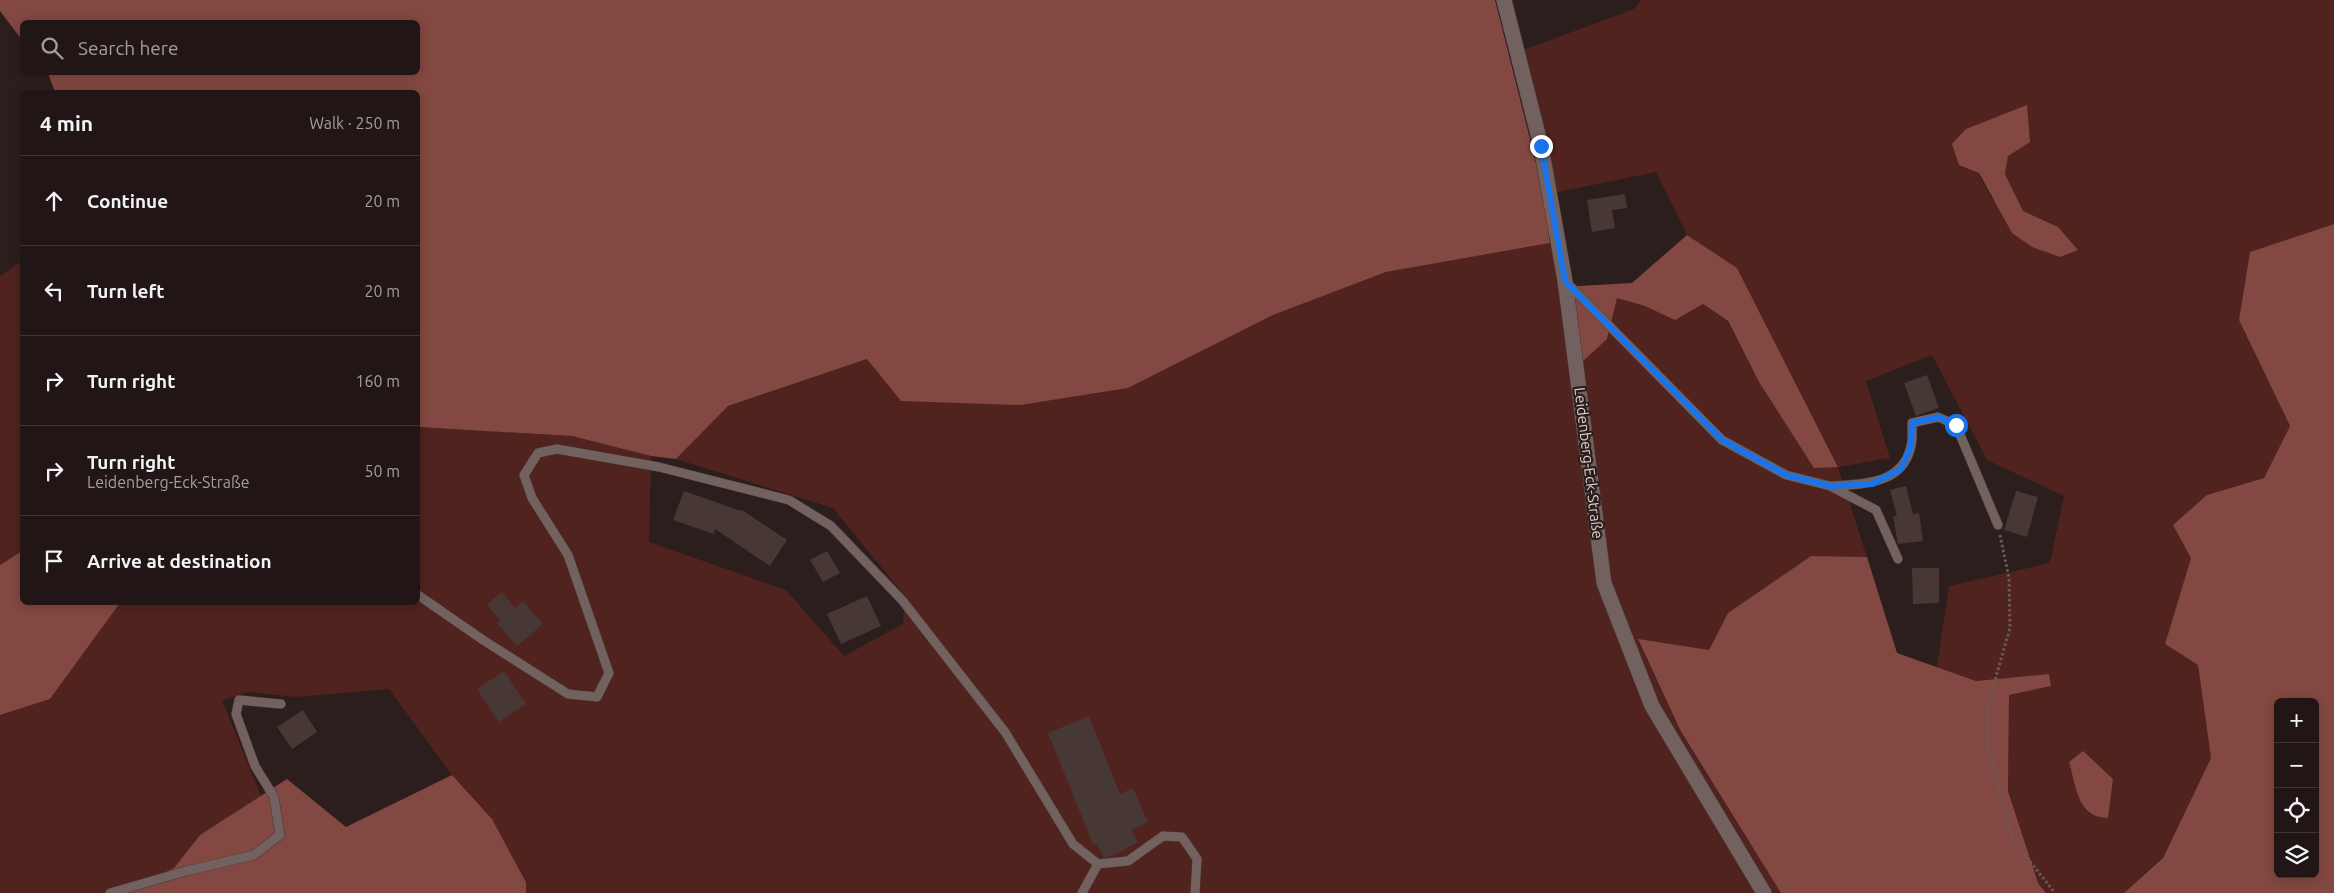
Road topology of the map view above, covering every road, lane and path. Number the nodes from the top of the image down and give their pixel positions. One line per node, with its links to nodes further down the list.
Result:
1 (1504, 0): 2 (street, Leidenberg-Eck-Straße)
2 (1565, 281): 3 (lane); 12 (street, Leidenberg-Eck-Straße)
3 (1830, 486): 4 (lane); 5 (lane)
4 (1998, 525): 13 (path)
5 (1898, 559)
6 (420, 596): 8 (lane)
7 (281, 704): 9 (lane)
8 (1098, 864): 10 (lane); 11 (lane)
9 (110, 893)
10 (1082, 893)
11 (1195, 893)
12 (1764, 893)
13 (2055, 893)

